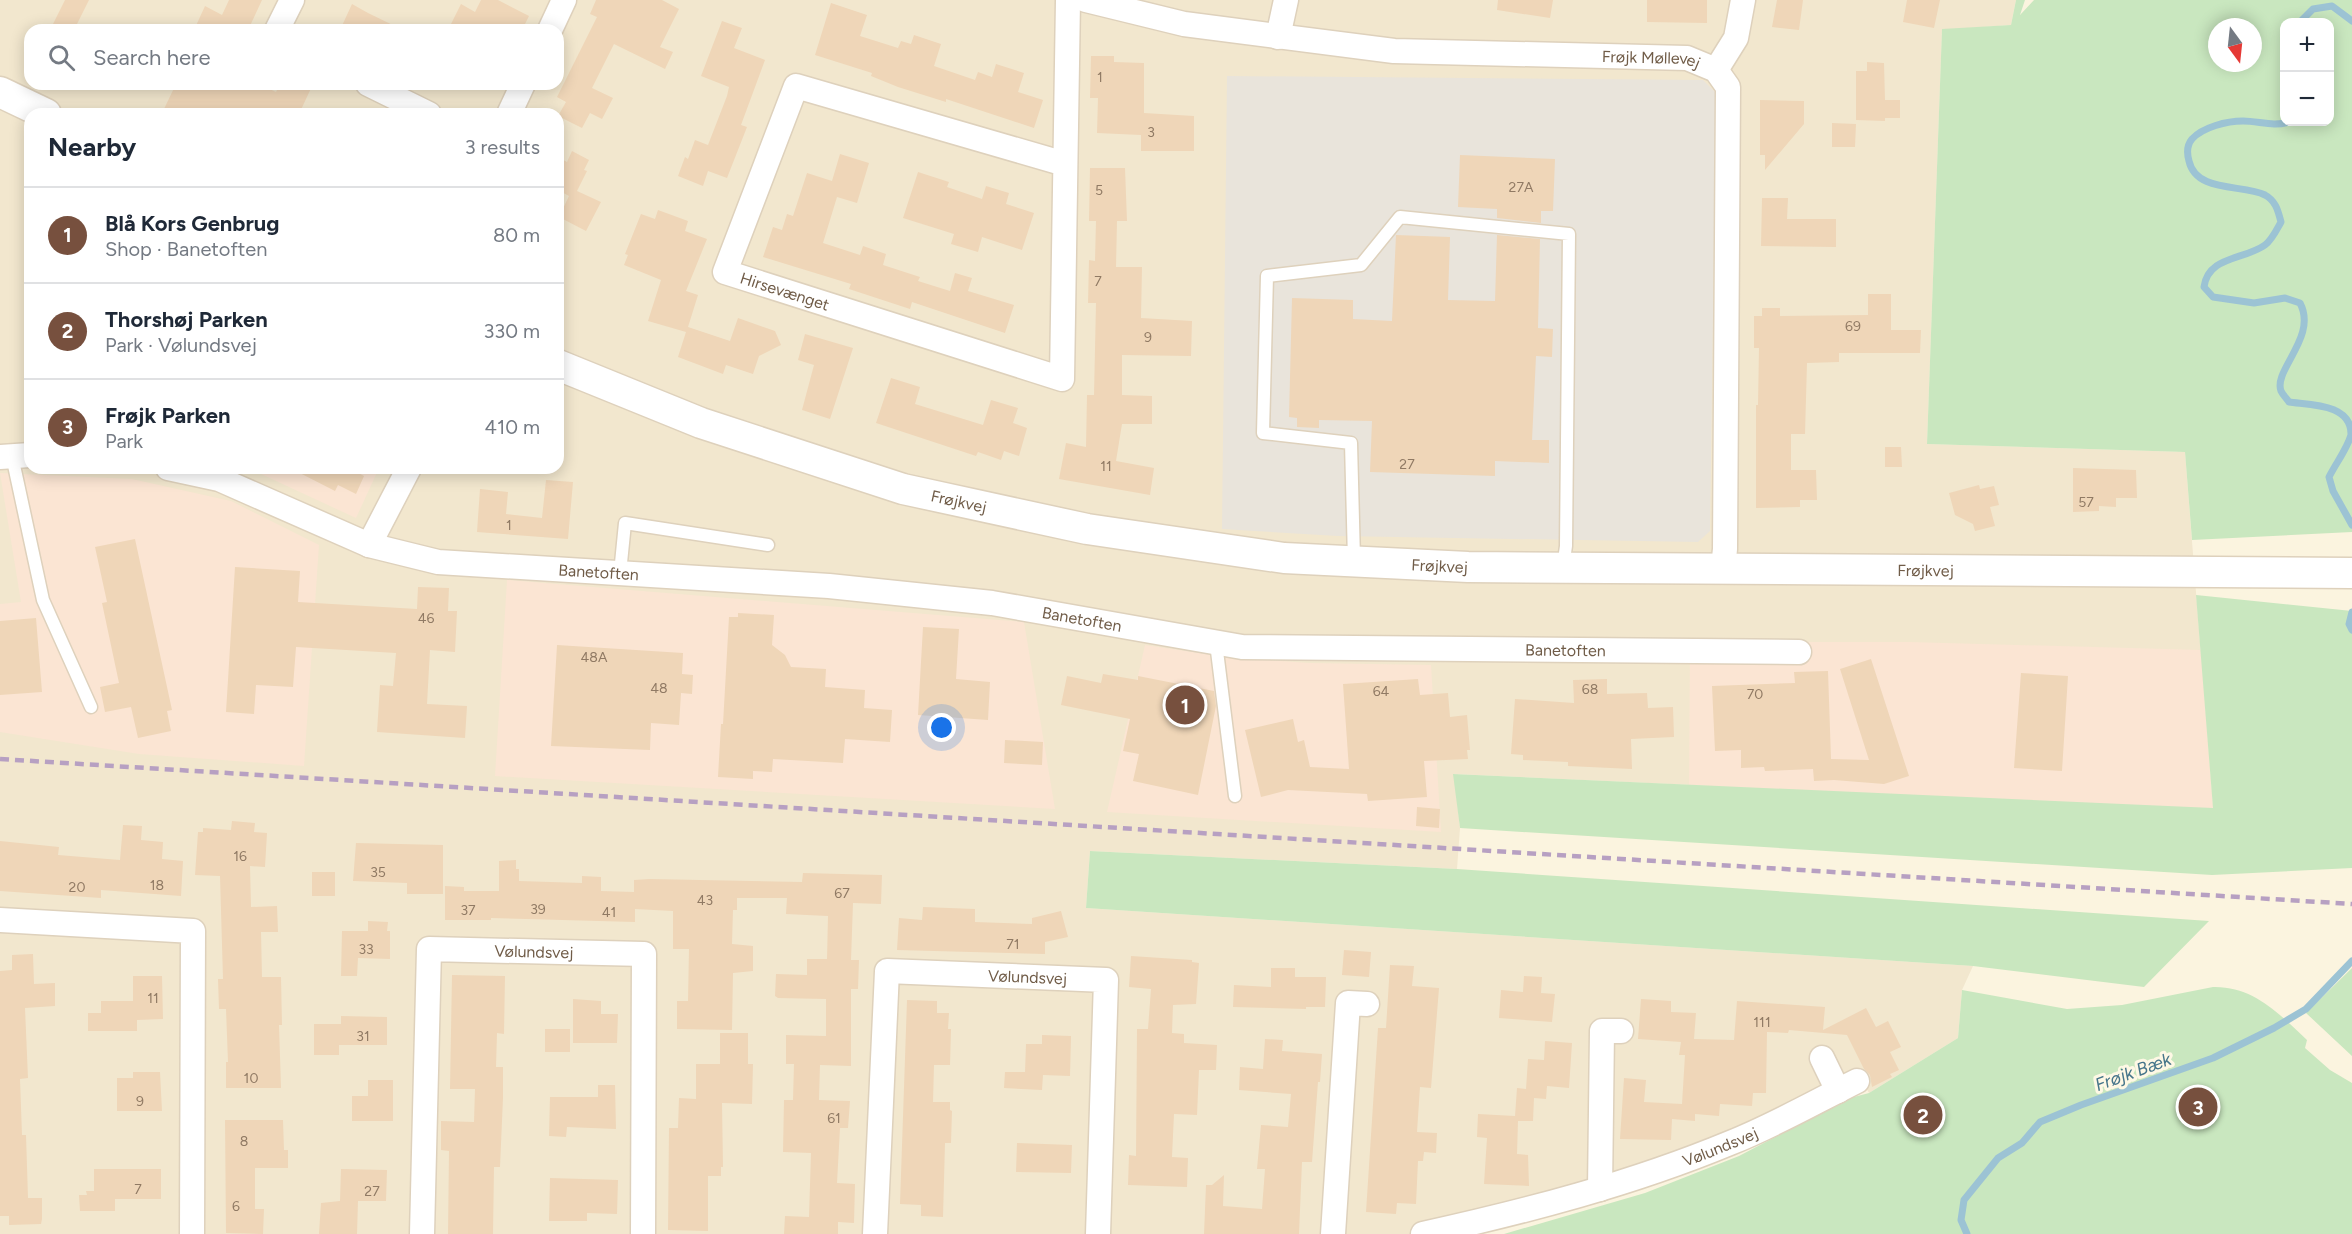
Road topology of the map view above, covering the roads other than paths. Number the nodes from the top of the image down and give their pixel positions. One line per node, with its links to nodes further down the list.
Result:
1 (292, 0): 7 (street)
2 (564, 0): 8 (street)
3 (1068, 0): 17 (street, Hirsevænget)
4 (1086, 0): 9 (street, Frøjk Møllevej)
5 (1286, 0): 9 (street)
6 (1743, 0): 10 (street)
7 (280, 24)
8 (553, 24)
9 (1278, 37): 10 (street, Frøjk Møllevej)
10 (1716, 70): 26 (street, Frøjk Møllevej)
11 (380, 90): 15 (street)
12 (521, 90): 16 (street)
13 (0, 92): 14 (street)
14 (33, 108)
15 (417, 108)
16 (512, 108)
17 (1065, 164): 17 (street, Hirsevænget)
18 (564, 367): 24 (street, Frøjkvej)
19 (14, 456): 31 (lane)
20 (197, 474): 22 (street, Banetoften)
21 (406, 474): 22 (street)
22 (369, 545): 27 (street, Banetoften)
23 (768, 545): 27 (lane)
24 (1354, 562): 25 (street, Frøjkvej); 25 (lane)
25 (1563, 567): 26 (street, Frøjkvej)
26 (1723, 568): 28 (street, Frøjkvej)
27 (620, 573): 29 (street, Banetoften)
28 (2339, 573)
29 (1216, 643): 30 (street, Banetoften); 32 (lane)
30 (1799, 652)
31 (91, 707)
32 (1235, 796)
33 (0, 920): 38 (street)
34 (1367, 1004): 43 (street)
35 (1621, 1031): 37 (street)
36 (1822, 1058): 37 (street, Vølundsvej)
37 (1599, 1190): 44 (street, Vølundsvej)
38 (192, 1234)
39 (422, 1234): 40 (street, Vølundsvej)
40 (643, 1234)
41 (875, 1234): 42 (street, Vølundsvej)
42 (1098, 1234)
43 (1333, 1234)
44 (1423, 1234)

